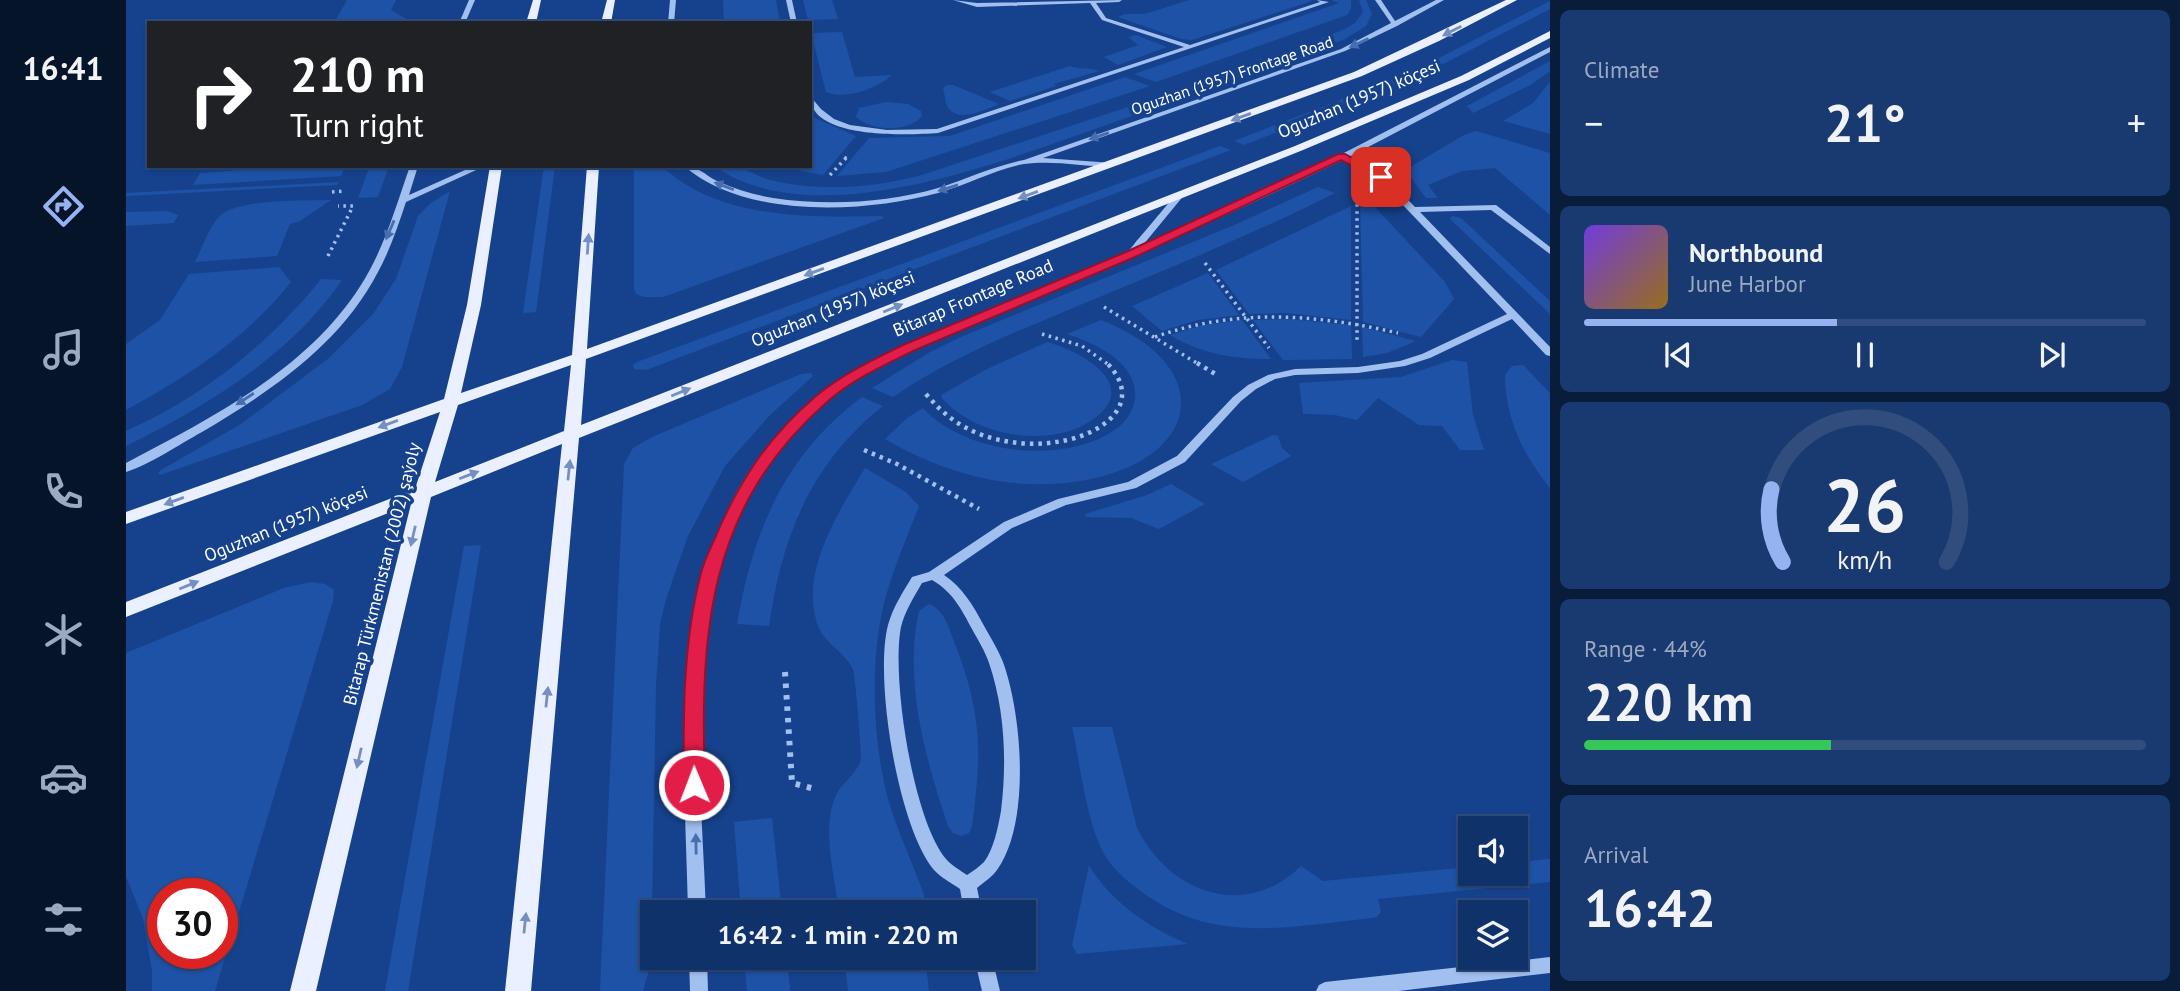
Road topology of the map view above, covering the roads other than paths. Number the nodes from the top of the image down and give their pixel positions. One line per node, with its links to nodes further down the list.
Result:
1 (472, 0): 13 (street)
2 (537, 0): 14 (main road)
3 (611, 0): 15 (main road)
4 (673, 0): 16 (street)
5 (789, 0): 17 (street)
6 (956, 0): 12 (street)
7 (1119, 0): 12 (street)
8 (1320, 0): 20 (street)
9 (1378, 0): 18 (street)
10 (1441, 0): 18 (street, Oguzhan (1957) Frontage Road)
11 (1513, 0): 25 (main road, Oguzhan (1957) köçesi, one-way to 25)
12 (1091, 2): 20 (street)
13 (463, 21)
14 (531, 21)
15 (608, 21)
16 (671, 21)
17 (794, 21)
18 (1395, 25): 24 (street, Oguzhan (1957) Frontage Road, one-way to 24)
19 (1550, 34): 31 (main road, Oguzhan (1957) köçesi)
20 (1190, 48): 22 (street)
21 (1550, 49): 23 (street)
22 (812, 101)
23 (1342, 156): 33 (street); 35 (street, Bitarap Frontage Road)
24 (1025, 162): 25 (street); 30 (street, one-way to 30)
25 (1110, 165): 38 (main road, Oguzhan (1957) köçesi, one-way to 38)
26 (413, 168): 32 (street)
27 (476, 168): 32 (street)
28 (496, 168): 39 (main road, Bitarap Türkmenistan (2002) şaýoly)
29 (593, 168): 38 (main road, one-way to 29)
30 (691, 168)
31 (1181, 194): 35 (street); 40 (main road, Oguzhan (1957) köçesi, one-way to 31)
32 (402, 201): 41 (street, one-way to 41)
33 (1412, 210): 34 (street); 36 (street)
34 (1550, 251)
35 (1130, 254): 47 (street, Bitarap Frontage Road, one-way to 35)
36 (1512, 315): 37 (street); 44 (street)
37 (1550, 353)
38 (579, 357): 39 (main road, Oguzhan (1957) köçesi); 40 (main road)
39 (452, 400): 42 (main road, Bitarap Türkmenistan (2002) şaýoly); 43 (main road, Oguzhan (1957) köçesi, one-way to 43)
40 (572, 436): 42 (main road, Oguzhan (1957) köçesi, one-way to 40); 53 (main road, one-way to 40)
41 (126, 468)
42 (423, 492): 45 (main road, Oguzhan (1957) köçesi, one-way to 42); 52 (main road, Bitarap Türkmenistan (2002) şaýoly, one-way to 52)
43 (126, 518)
44 (934, 575): 46 (street); 46 (lane)
45 (126, 610)
46 (968, 885): 48 (street)
47 (697, 900)
48 (971, 900)
49 (1550, 965): 56 (street)
50 (698, 970): 54 (street)
51 (986, 970): 55 (street)
52 (303, 991)
53 (518, 991)
54 (699, 991)
55 (990, 991)
56 (1325, 991)

